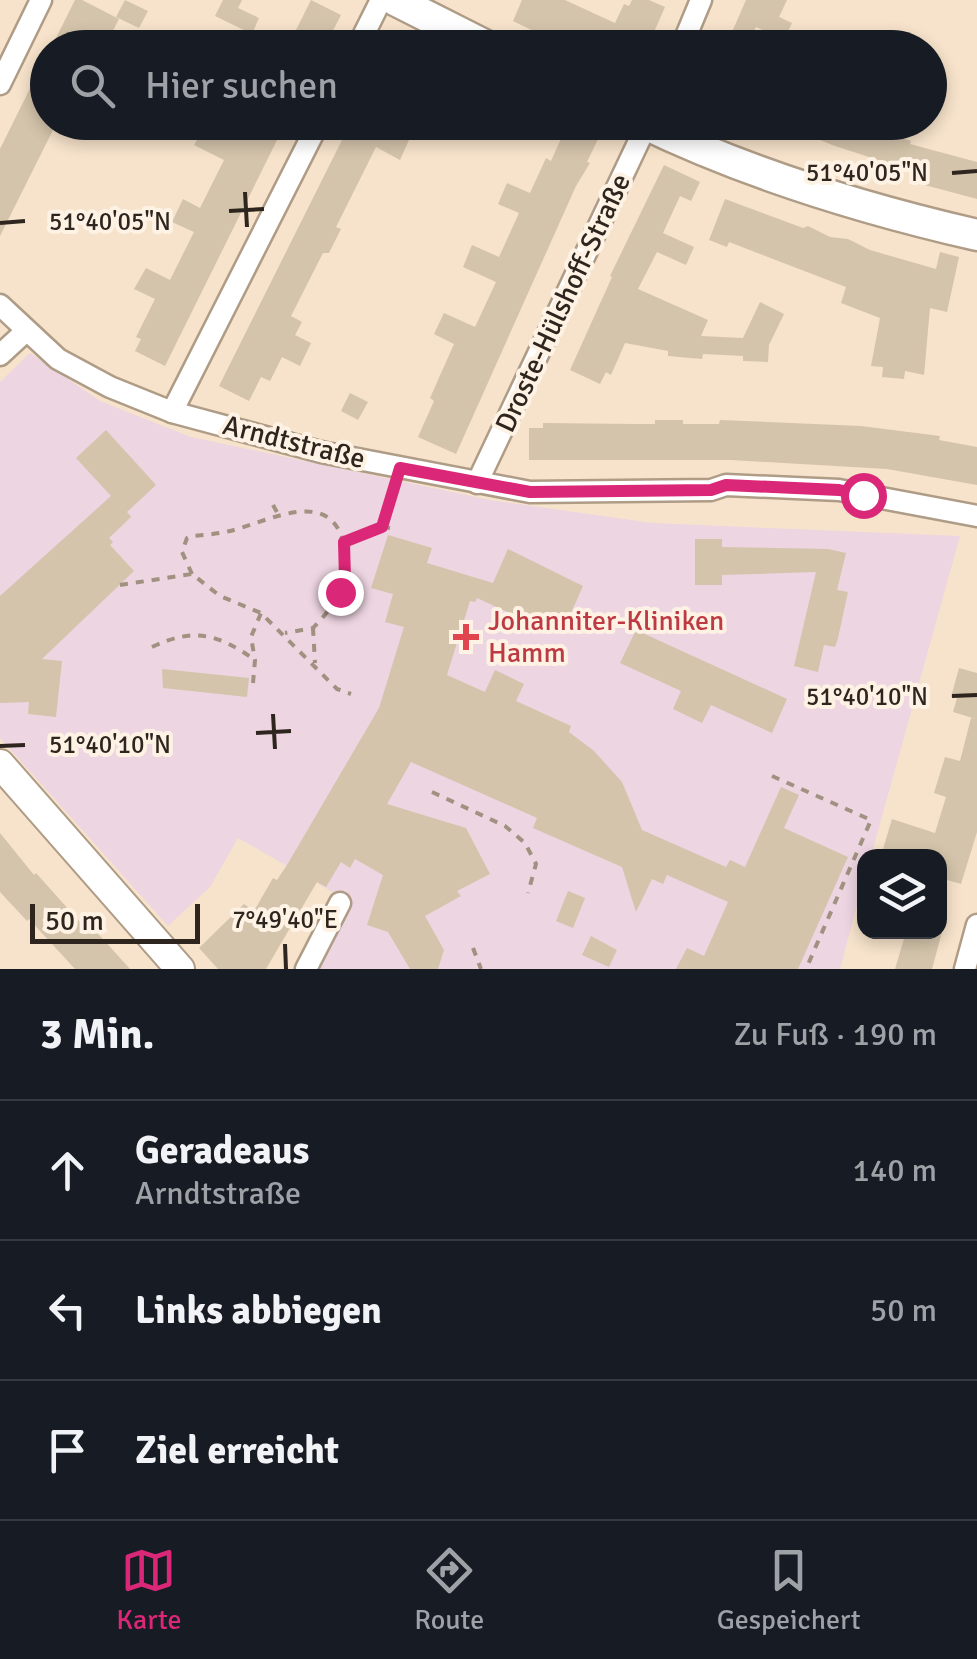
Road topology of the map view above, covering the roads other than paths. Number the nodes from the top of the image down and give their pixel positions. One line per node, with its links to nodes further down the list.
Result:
1 (41, 0): 8 (street)
2 (381, 0): 5 (street)
3 (396, 0): 6 (main road)
4 (701, 0): 7 (street)
5 (366, 30)
6 (455, 30)
7 (688, 30)
8 (0, 84)
9 (310, 140): 16 (street)
10 (637, 140): 17 (street, Droste-Hülshoff-Straße)
11 (686, 140): 12 (main road)
12 (977, 235)
13 (0, 305): 14 (street, Arndtstraße)
14 (26, 332): 15 (street); 16 (street, Arndtstraße)
15 (0, 355)
16 (172, 412): 17 (street, Arndtstraße)
17 (477, 482): 18 (street, Arndtstraße)
18 (977, 516)
19 (0, 764): 22 (main road)
20 (340, 903): 23 (street)
21 (977, 924): 24 (street)
22 (180, 969)
23 (306, 969)
24 (965, 969)

